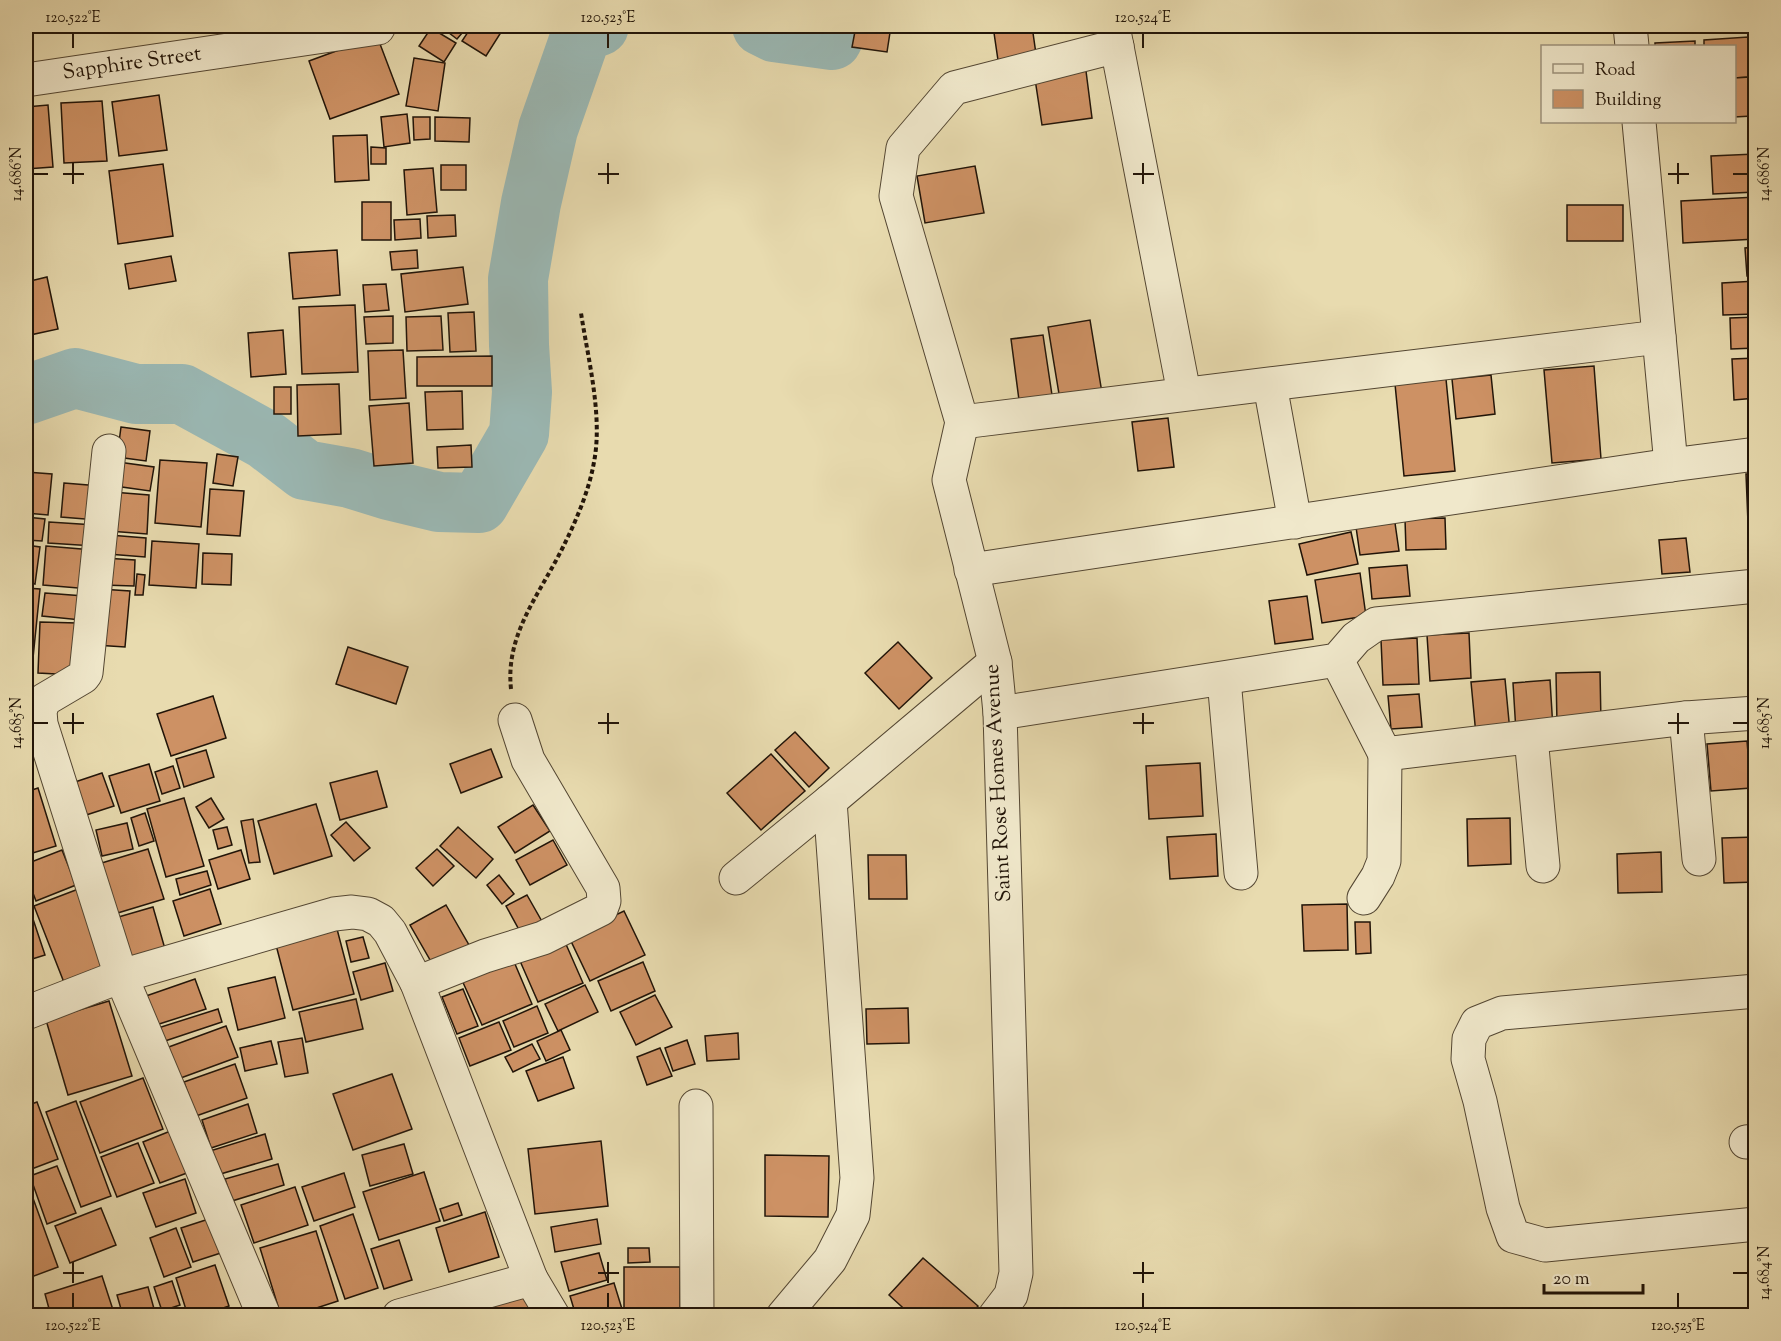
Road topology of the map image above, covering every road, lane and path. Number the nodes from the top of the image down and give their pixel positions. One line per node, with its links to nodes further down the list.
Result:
1 (379, 26): 5 (street, Sapphire Street)
2 (1630, 26): 4 (street)
3 (1115, 36): 10 (street); 11 (street, Saint Rose Homes Avenue)
4 (1632, 45)
5 (26, 80)
6 (1639, 123): 8 (street)
7 (581, 313): 24 (path)
8 (1659, 338): 9 (street); 14 (street)
9 (1270, 385): 10 (street); 15 (street)
10 (1184, 393): 11 (street)
11 (962, 422): 16 (street, Saint Rose Homes Avenue)
12 (109, 451): 33 (street)
13 (1755, 454): 14 (street)
14 (1671, 465): 15 (street)
15 (1295, 522): 16 (street)
16 (971, 570): 19 (street, Saint Rose Homes Avenue)
17 (1755, 586): 18 (street)
18 (1336, 660): 20 (street); 26 (street)
19 (995, 662): 21 (street, Saint Rose Homes Avenue); 27 (street)
20 (1224, 679): 21 (street); 30 (street)
21 (1000, 713): 45 (street, Saint Rose Homes Avenue)
22 (1755, 713): 23 (street)
23 (1686, 718): 25 (street); 28 (street)
24 (515, 720): 34 (street)
25 (1531, 737): 26 (street); 29 (street)
26 (1385, 754): 32 (street)
27 (830, 801): 31 (street); 44 (street)
28 (1699, 858)
29 (1542, 866)
30 (1241, 873)
31 (736, 878)
32 (1364, 898)
33 (121, 976): 34 (street); 36 (street); 40 (street)
34 (417, 983): 39 (street)
35 (1755, 991): 38 (street)
36 (26, 1013)
37 (696, 1106): 43 (street)
38 (1755, 1224)
39 (531, 1279): 41 (street); 42 (street)
40 (264, 1316)
41 (399, 1316)
42 (553, 1316)
43 (698, 1316)
44 (783, 1316)
45 (995, 1316)

